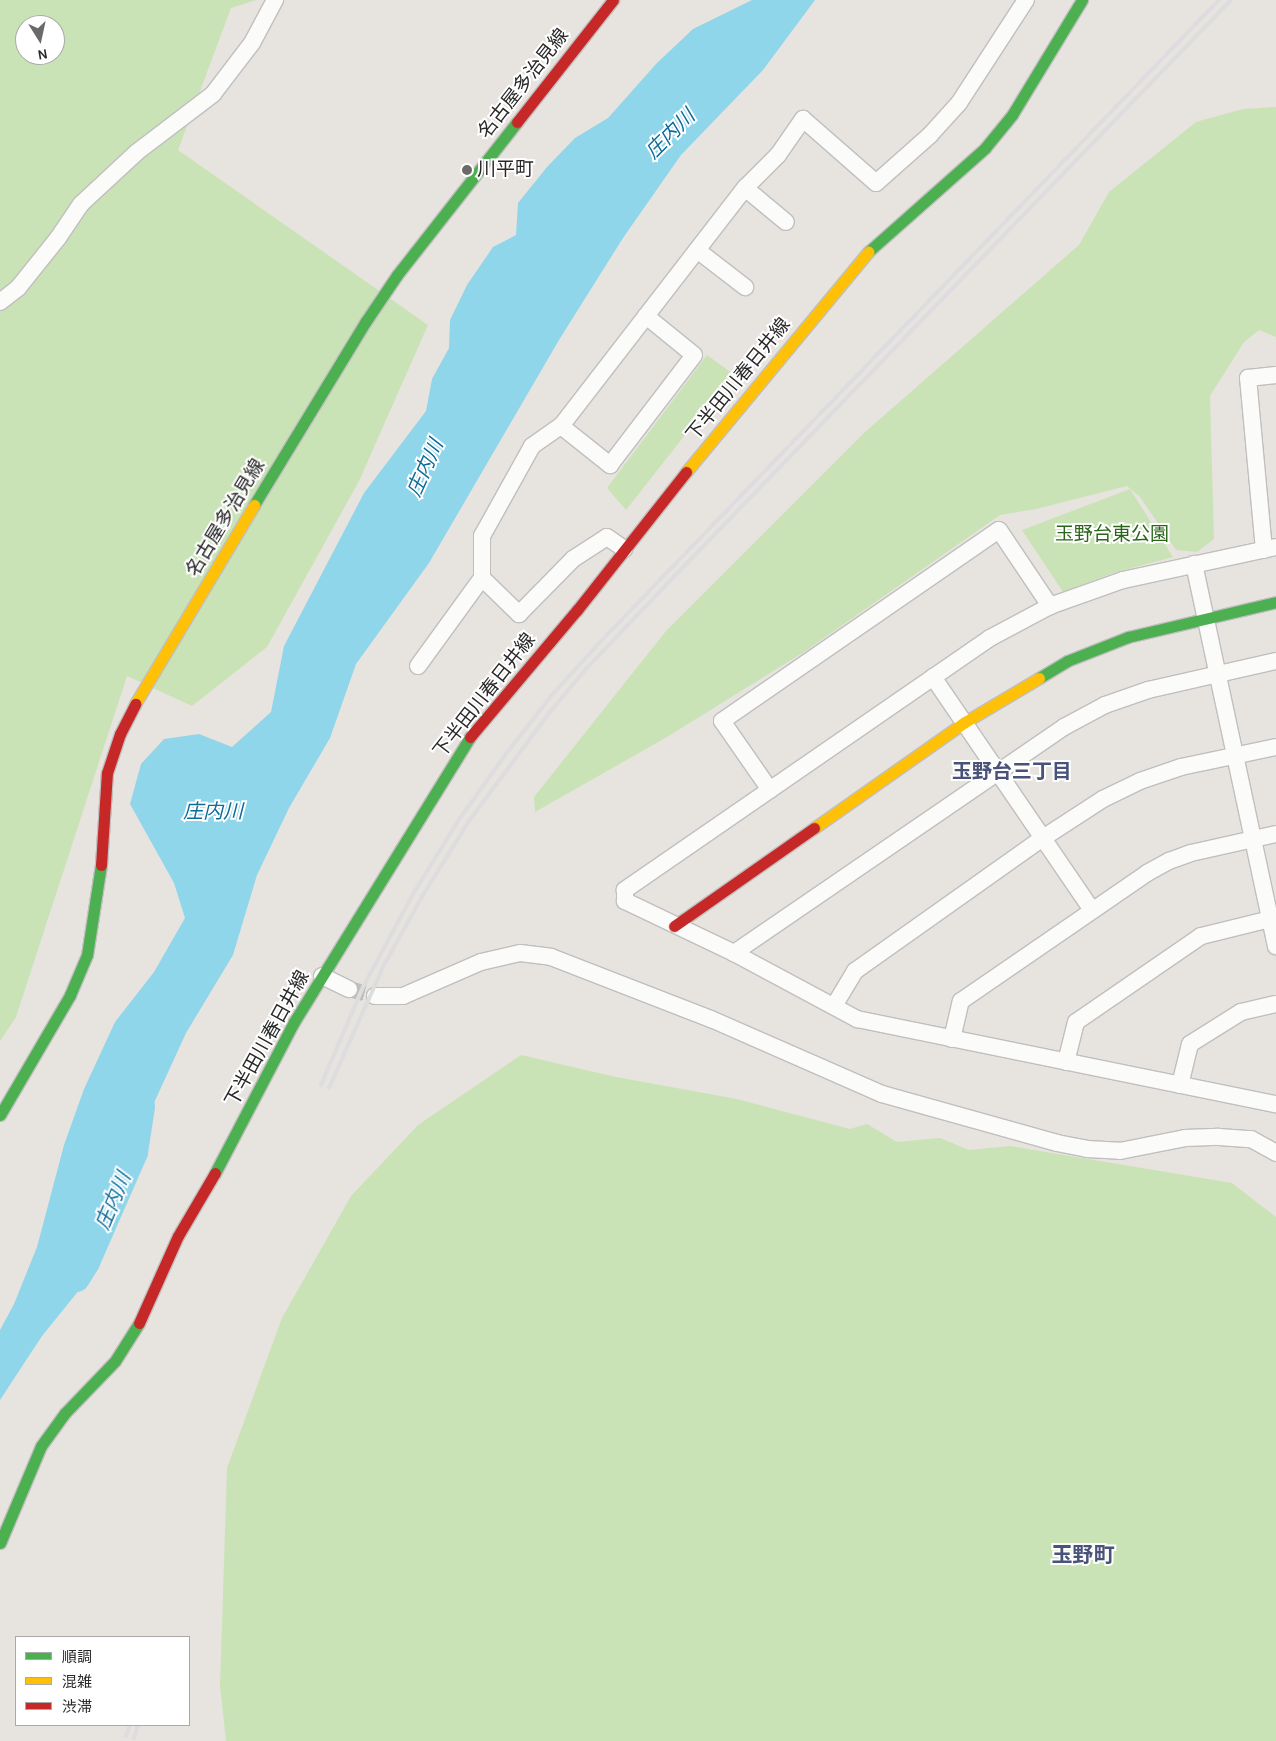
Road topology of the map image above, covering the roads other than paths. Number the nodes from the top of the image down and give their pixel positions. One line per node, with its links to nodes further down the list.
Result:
1 (275, 0): 9 (street)
2 (613, 0): 46 (main road, 名古屋多治見線)
3 (1026, 0): 5 (street)
4 (1082, 0): 14 (main road, 下半田川春日井線)
5 (745, 188): 6 (street); 7 (street)
6 (786, 222)
7 (697, 250): 8 (street); 10 (street)
8 (745, 287)
9 (0, 302)
10 (646, 316): 12 (street); 12 (street)
11 (1276, 375): 13 (street)
12 (561, 426): 16 (street)
13 (1270, 548): 15 (street)
14 (624, 549): 16 (street); 37 (main road, 下半田川春日井線)
15 (1194, 564): 18 (street); 19 (street)
16 (482, 578): 21 (street)
17 (1276, 602): 19 (main road)
18 (1050, 606): 23 (street); 28 (street)
19 (1206, 618): 22 (street); 24 (main road)
20 (1276, 661): 22 (street)
21 (418, 666)
22 (1218, 673): 26 (street); 27 (street)
23 (933, 677): 24 (street); 28 (street)
24 (965, 722): 27 (street); 34 (main road)
25 (1276, 746): 26 (street)
26 (1235, 755): 30 (street); 31 (street)
27 (998, 771): 30 (street); 36 (street)
28 (770, 790): 34 (street)
29 (1276, 834): 31 (street)
30 (1043, 838): 32 (street); 41 (street)
31 (1254, 838): 32 (street); 33 (street)
32 (1092, 910): 42 (street)
33 (1270, 920): 35 (street); 43 (street)
34 (674, 926): 36 (street)
35 (1276, 946)
36 (734, 953): 41 (street)
37 (322, 976): 38 (street); 48 (main road, 下半田川春日井線)
38 (349, 989)
39 (375, 996): 47 (street)
40 (1276, 1004): 44 (street)
41 (834, 1006): 42 (street)
42 (952, 1039): 43 (street)
43 (1066, 1062): 44 (street)
44 (1180, 1085): 45 (street)
45 (1276, 1104)
46 (0, 1115)
47 (1276, 1153)
48 (0, 1544)

